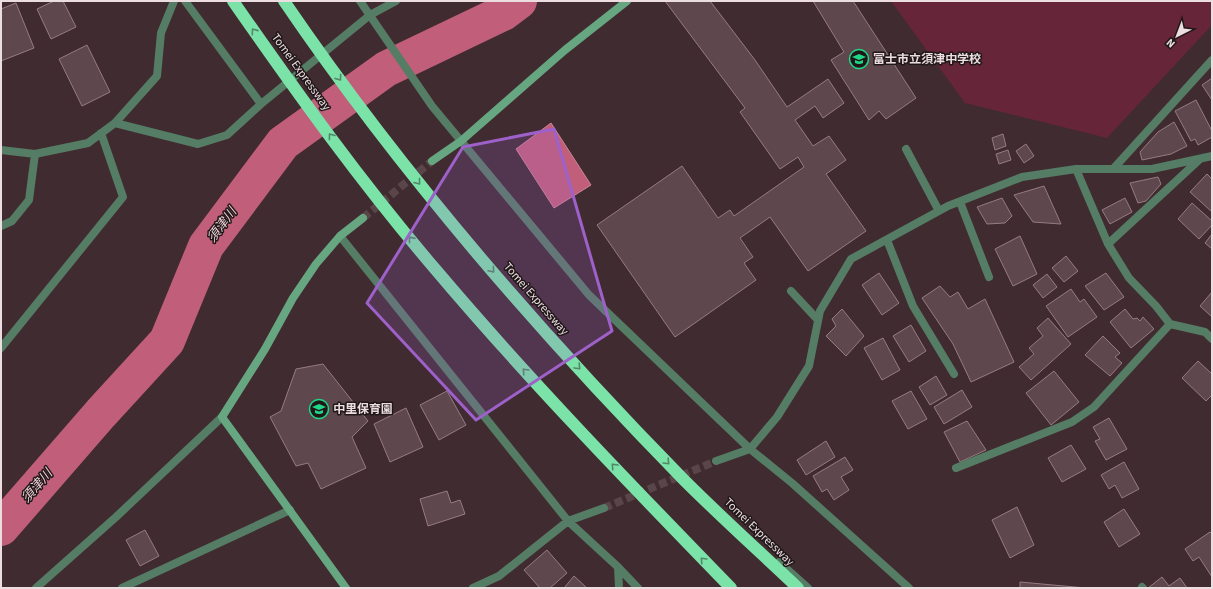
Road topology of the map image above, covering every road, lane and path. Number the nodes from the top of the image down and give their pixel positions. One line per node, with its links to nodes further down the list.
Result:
1 (174, 1): 11 (street)
2 (185, 1): 10 (street)
3 (233, 1): 51 (highway, Tomei Expressway, one-way to 3)
4 (284, 1): 40 (highway, Tomei Expressway, one-way to 40)
5 (360, 1): 8 (street)
6 (396, 1): 8 (street)
7 (627, 1): 13 (street)
8 (370, 15): 10 (street); 13 (street)
9 (1212, 60): 20 (street)
10 (261, 104): 11 (street)
11 (115, 123): 12 (street)
12 (102, 133): 16 (street); 34 (street)
13 (461, 141): 19 (street); 37 (street)
14 (906, 149): 23 (street)
15 (1, 150): 16 (street)
16 (35, 154): 25 (street)
17 (1212, 156): 18 (street)
18 (1200, 159): 20 (street); 28 (street)
19 (432, 161)
20 (1114, 168): 21 (street)
21 (1076, 169): 22 (street); 28 (street)
22 (960, 202): 23 (street); 29 (street)
23 (938, 211): 27 (street)
24 (363, 218): 26 (street)
25 (1, 226)
26 (340, 236): 36 (street); 43 (street)
27 (886, 240): 31 (street); 35 (street)
28 (1108, 244): 32 (street)
29 (989, 277)
30 (791, 291): 31 (street)
31 (818, 320): 37 (street)
32 (1170, 324): 33 (street); 39 (street)
33 (1212, 339)
34 (1, 348)
35 (954, 374)
36 (222, 417): 42 (street); 45 (street)
37 (750, 449): 38 (street); 54 (street)
38 (716, 461)
39 (956, 468)
40 (686, 481): 52 (highway, Tomei Expressway); 53 (street)
41 (604, 508): 43 (street)
42 (290, 510): 46 (street); 47 (street)
43 (568, 521): 44 (street); 48 (street)
44 (618, 567): 49 (street); 50 (street)
45 (36, 588)
46 (122, 588)
47 (346, 588)
48 (473, 588)
49 (619, 588)
50 (638, 588)
51 (730, 588)
52 (798, 588)
53 (808, 588)
54 (908, 588)

